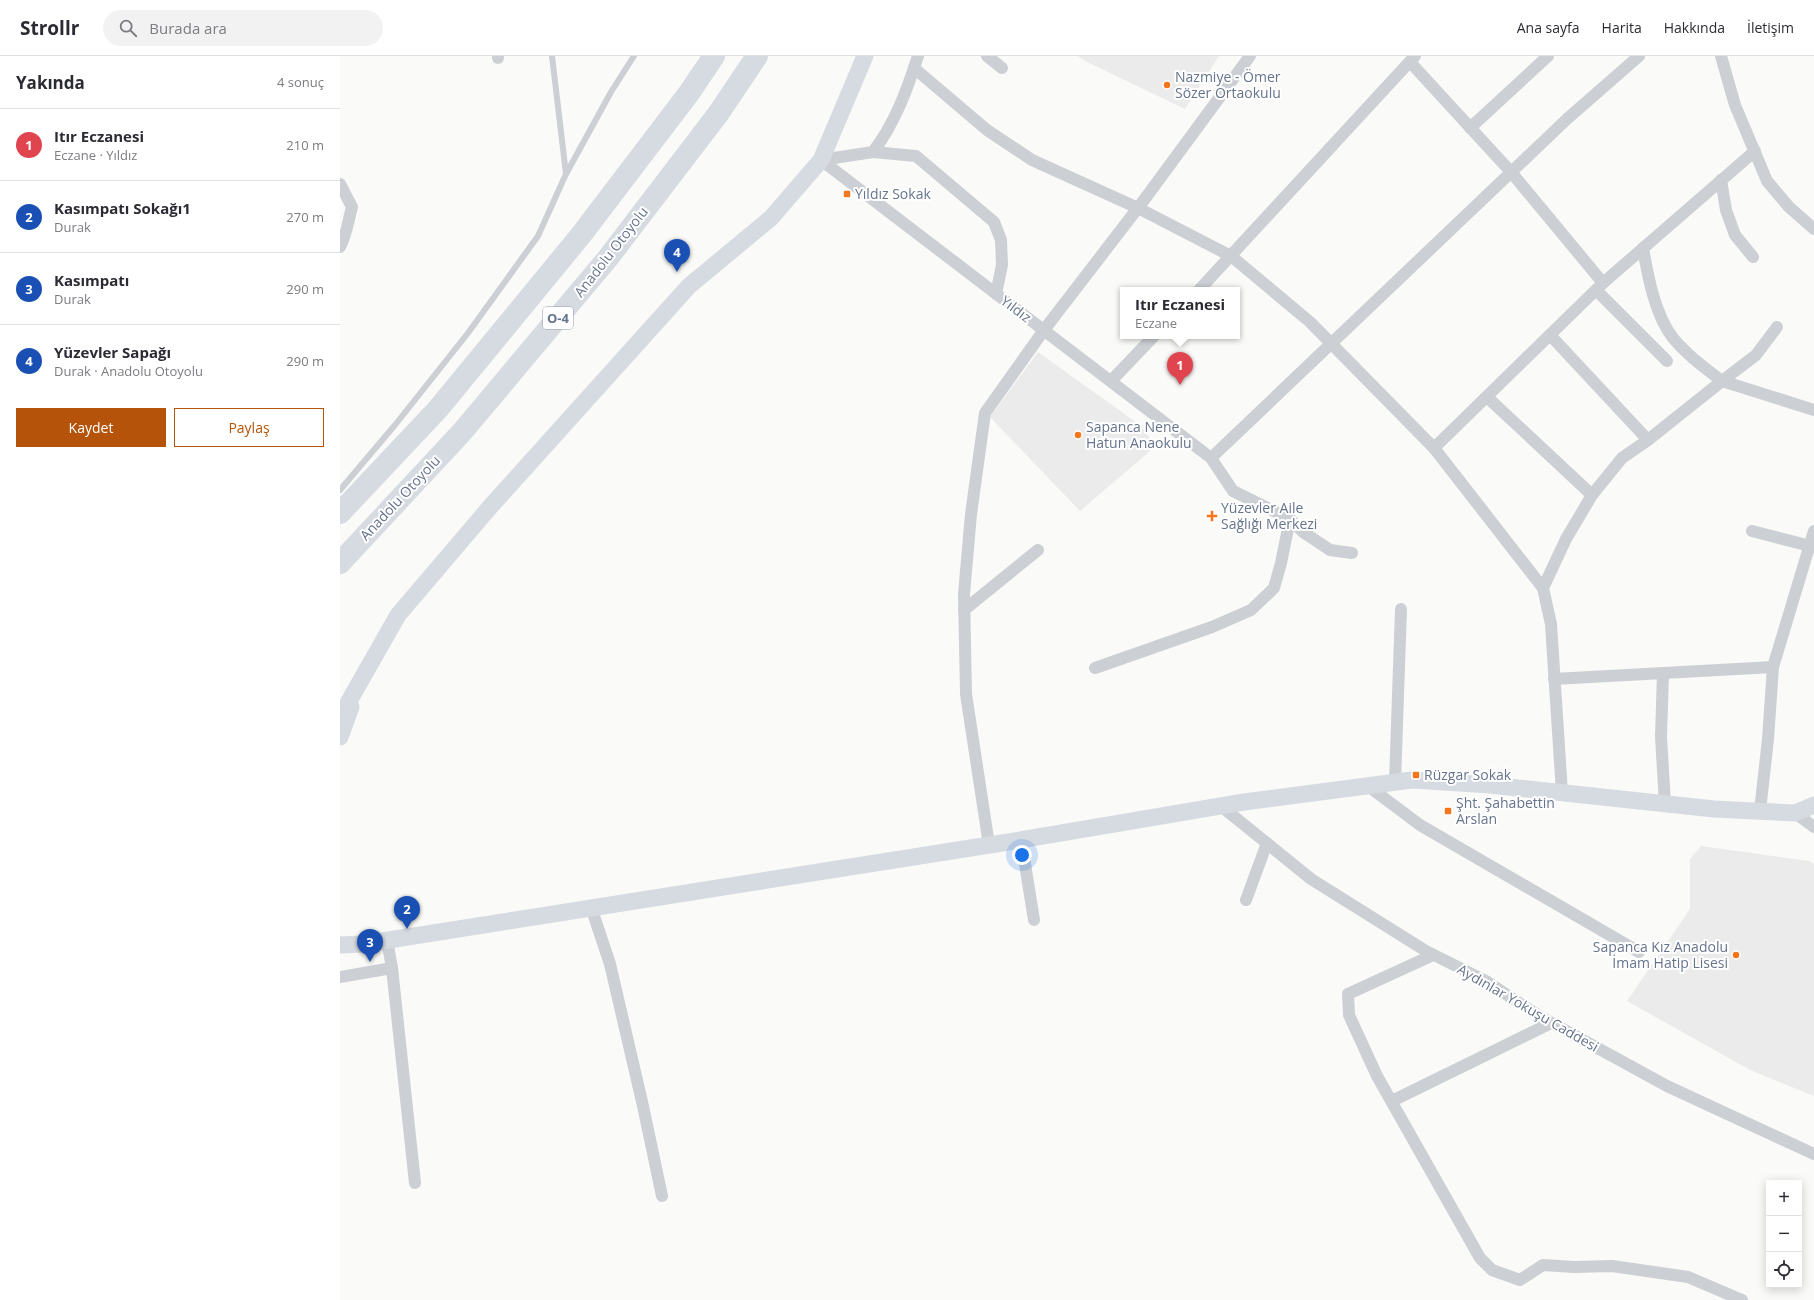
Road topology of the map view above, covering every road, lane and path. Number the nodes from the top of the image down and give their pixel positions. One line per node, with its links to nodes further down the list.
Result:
1 (552, 56): 20 (lane)
2 (634, 56): 20 (lane)
3 (714, 56): 47 (highway, O-4)
4 (757, 56): 54 (highway, Anadolu Otoyolu / O-4)
5 (865, 56): 18 (street)
6 (918, 56): 13 (street)
7 (987, 56): 14 (street)
8 (1250, 56): 23 (street)
9 (1548, 56): 15 (street)
10 (1639, 56): 19 (street)
11 (1721, 56): 16 (street)
12 (1413, 59): 15 (street); 27 (street)
13 (914, 68): 17 (street); 23 (street)
14 (1002, 68)
15 (1470, 128): 19 (street)
16 (1755, 151): 21 (street); 24 (street)
17 (873, 152): 18 (street); 31 (street)
18 (821, 160): 31 (street, Yıldız); 61 (street)
19 (1511, 172): 29 (street); 36 (street)
20 (566, 174): 45 (lane)
21 (1721, 180): 26 (street); 28 (street)
22 (341, 185): 25 (street)
23 (1138, 208): 27 (street); 33 (street)
24 (1814, 229)
25 (340, 247)
26 (1643, 248): 29 (street); 39 (street)
27 (1231, 256): 30 (street); 36 (street)
28 (1753, 257)
29 (1600, 286): 34 (street); 37 (street)
30 (1202, 287)
31 (996, 294): 33 (street, Yıldız)
32 (1777, 327): 39 (street)
33 (1044, 330): 38 (street, Yıldız); 57 (street)
34 (1550, 335): 40 (street); 42 (street)
35 (1151, 339): 38 (street)
36 (1332, 343): 43 (street); 44 (street)
37 (1667, 361)
38 (1111, 381): 44 (street, Yıldız)
39 (1722, 381): 41 (street); 42 (street)
40 (1487, 397): 43 (street); 46 (street)
41 (1814, 410)
42 (1648, 440): 46 (street)
43 (1434, 448): 55 (street)
44 (1211, 458): 48 (street, Yıldız)
45 (340, 490)
46 (1592, 495): 55 (street)
47 (340, 513)
48 (1290, 519): 53 (street, Yıldız); 58 (street)
49 (1752, 531): 51 (street)
50 (1814, 531): 51 (street)
51 (1812, 546): 59 (street)
52 (1038, 550): 57 (street)
53 (1352, 553)
54 (340, 563)
55 (1543, 588): 62 (street)
56 (1401, 609): 65 (street)
57 (964, 610): 76 (street)
58 (1095, 668)
59 (1773, 668): 60 (street); 71 (street)
60 (1663, 674): 62 (street); 68 (street)
61 (362, 677): 63 (street); 64 (street)
62 (1554, 679): 67 (street)
63 (340, 717)
64 (340, 737)
65 (1395, 782): 66 (street); 67 (street)
66 (1368, 786): 70 (street); 82 (street)
67 (1562, 793): 68 (street)
68 (1664, 804): 71 (street)
69 (1814, 805): 72 (street)
70 (1221, 806): 74 (street); 75 (street, Aydınlar Yokuşu Caddesi)
71 (1760, 811): 72 (street)
72 (1796, 813): 73 (street)
73 (1814, 827)
74 (1021, 839): 76 (street); 79 (street)
75 (1267, 844): 77 (street); 83 (street, Aydınlar Yokuşu Caddesi)
76 (989, 845): 78 (street)
77 (1246, 900)
78 (591, 907): 80 (street); 90 (street)
79 (1034, 920)
80 (387, 940): 81 (street); 84 (street)
81 (340, 945)
82 (1638, 952)
83 (1433, 955): 86 (street, Aydınlar Yokuşu Caddesi); 87 (street)
84 (392, 968): 85 (street); 89 (street)
85 (340, 977)
86 (1551, 1023): 87 (street); 88 (street, Aydınlar Yokuşu Caddesi)
87 (1392, 1101): 91 (street)
88 (1814, 1154)
89 (415, 1184)
90 (662, 1196)
91 (1742, 1300)

